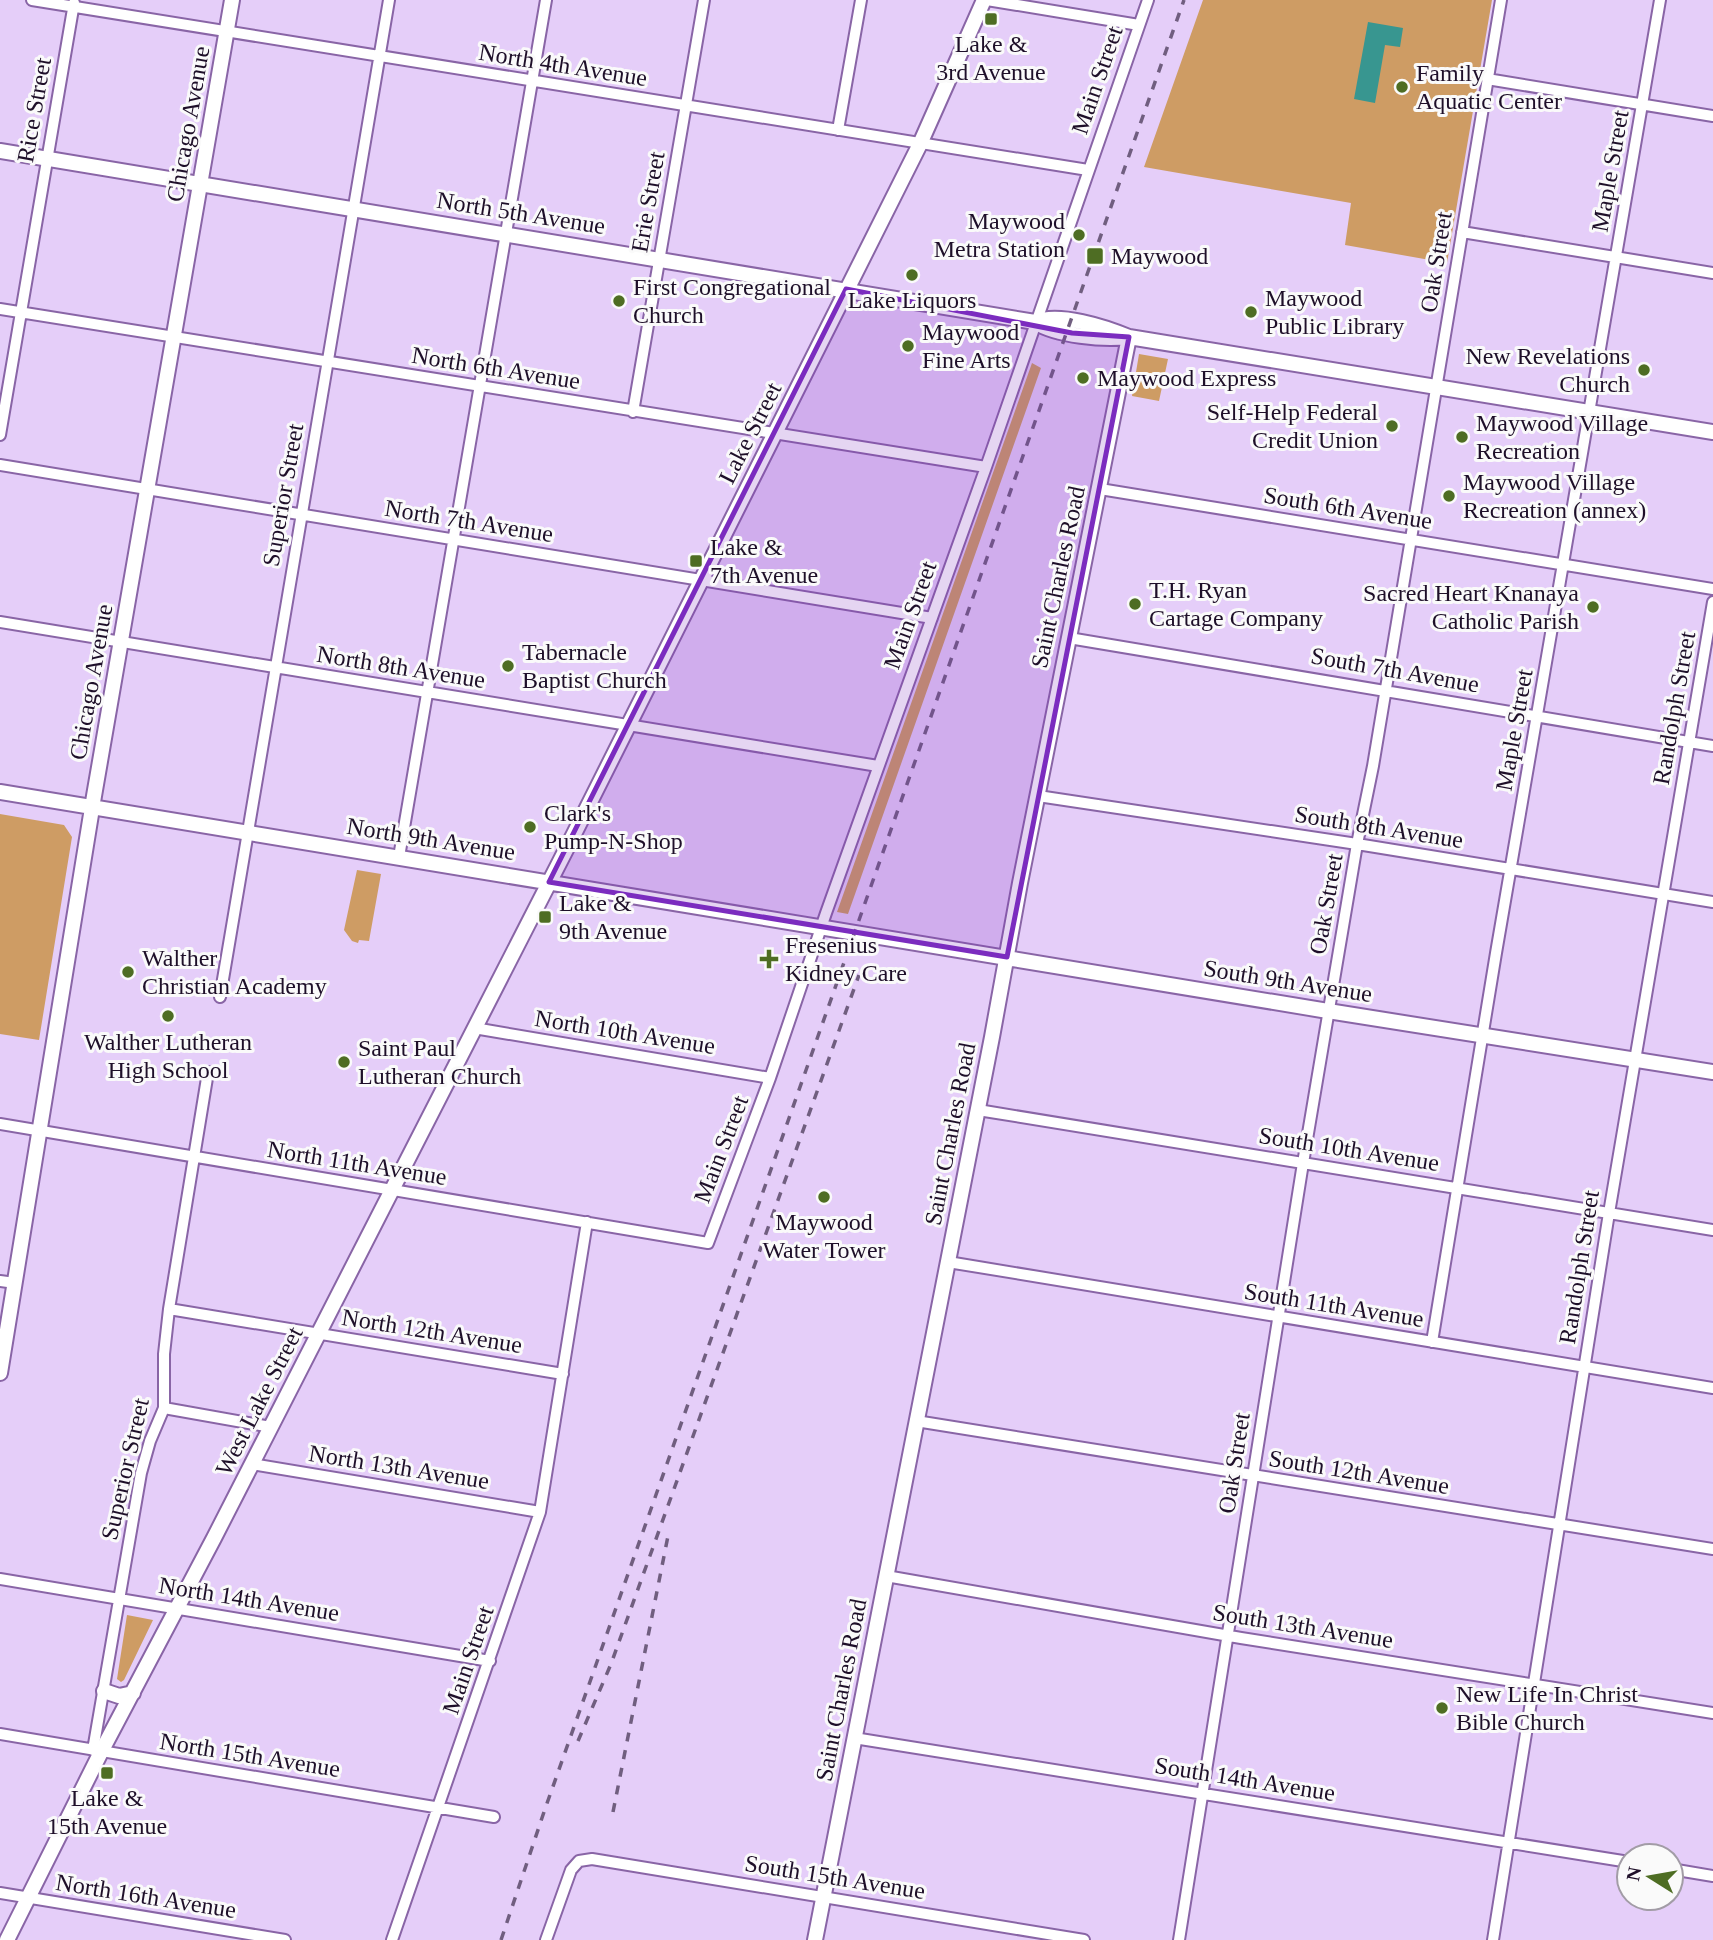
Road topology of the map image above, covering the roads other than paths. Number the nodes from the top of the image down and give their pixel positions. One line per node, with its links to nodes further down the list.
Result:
1 (32, 0): 11 (street, North 4th Avenue)
2 (232, 0): 13 (main road, Chicago Avenue)
3 (389, 0): 14 (street, Superior Street)
4 (546, 0): 16 (street)
5 (704, 0): 18 (street, Erie Street)
6 (861, 0): 20 (street)
7 (985, 0): 12 (street); 21 (main road, Lake Street)
8 (1148, 0): 12 (street, Main Street)
9 (1501, 0): 15 (street, Oak Street)
10 (1660, 0): 17 (street, Maple Street)
11 (74, 3): 13 (street, North 4th Avenue); 23 (street, Rice Street)
12 (1139, 25): 24 (street, Main Street)
13 (227, 32): 14 (street, North 4th Avenue); 25 (main road, Chicago Avenue)
14 (380, 57): 16 (street, North 4th Avenue); 26 (street, Superior Street)
15 (1487, 79): 17 (street); 27 (street, Oak Street)
16 (532, 81): 18 (street, North 4th Avenue); 28 (street)
17 (1642, 105): 19 (street); 29 (street, Maple Street)
18 (685, 106): 20 (street, North 4th Avenue); 30 (street, Erie Street)
19 (1713, 116)
20 (838, 130): 21 (street, North 4th Avenue)
21 (920, 144): 24 (street, North 4th Avenue); 32 (main road, Lake Street)
22 (0, 151): 23 (main road, North 5th Avenue)
23 (47, 158): 25 (main road, North 5th Avenue); 34 (street, Rice Street)
24 (1088, 170): 35 (street, Main Street)
25 (200, 183): 26 (main road, North 5th Avenue); 36 (main road, Chicago Avenue)
26 (354, 208): 28 (main road, North 5th Avenue); 38 (street, Superior Street)
27 (1462, 232): 29 (street); 40 (street, Oak Street)
28 (506, 233): 30 (main road, North 5th Avenue); 39 (street)
29 (1616, 257): 31 (street); 42 (street, Maple Street)
30 (659, 258): 32 (main road, North 5th Avenue); 41 (street, Erie Street)
31 (1713, 273)
32 (846, 289): 35 (main road, North 5th Avenue); 45 (main road, Lake Street)
33 (0, 309): 34 (street, North 6th Avenue)
34 (21, 312): 36 (street, North 6th Avenue); 44 (street, Rice Street)
35 (1035, 322): 37 (main road, North 5th Avenue); 47 (street, Main Street)
36 (173, 337): 38 (street, North 6th Avenue); 48 (main road, Chicago Avenue)
37 (1129, 337): 40 (main road, North 5th Avenue); 49 (main road, Saint Charles Road)
38 (327, 362): 39 (street, North 6th Avenue); 50 (street, Superior Street)
39 (480, 386): 41 (street, North 6th Avenue); 51 (street)
40 (1436, 387): 42 (main road, North 5th Avenue); 52 (street, Oak Street)
41 (633, 412): 45 (street, North 6th Avenue)
42 (1590, 412): 43 (main road, North 5th Avenue); 53 (street, Maple Street)
43 (1713, 432)
44 (0, 435)
45 (774, 435): 47 (street, North 6th Avenue); 54 (main road, Lake Street)
46 (0, 465): 48 (street, North 7th Avenue)
47 (986, 467): 57 (street, Main Street)
48 (147, 489): 50 (street, North 7th Avenue); 60 (main road, Chicago Avenue)
49 (1100, 489): 52 (street, South 6th Avenue); 59 (main road, Saint Charles Road)
50 (301, 514): 51 (street, North 7th Avenue); 61 (street, Superior Street)
51 (453, 539): 54 (street, North 7th Avenue); 63 (street)
52 (1410, 540): 53 (street, South 6th Avenue); 62 (street, Oak Street)
53 (1563, 565): 55 (street, South 6th Avenue); 64 (street, Maple Street)
54 (702, 580): 57 (street, North 7th Avenue); 65 (main road, Lake Street)
55 (1713, 589)
56 (1713, 602): 66 (street, Randolph Street)
57 (932, 618): 68 (street, Main Street)
58 (0, 622): 60 (street, North 8th Avenue)
59 (1069, 638): 62 (street, South 7th Avenue); 70 (main road, Saint Charles Road)
60 (120, 644): 61 (street, North 8th Avenue); 71 (main road, Chicago Avenue)
61 (275, 668): 63 (street, North 8th Avenue); 72 (street, Superior Street)
62 (1385, 690): 64 (street, South 7th Avenue); 73 (street, Oak Street)
63 (427, 693): 65 (street, North 8th Avenue); 74 (street)
64 (1538, 716): 66 (street, South 7th Avenue); 75 (street, Maple Street)
65 (629, 725): 68 (street, North 8th Avenue); 76 (main road, Lake Street)
66 (1689, 742): 67 (street, South 7th Avenue); 77 (street, Randolph Street)
67 (1713, 746)
68 (878, 766): 79 (street, Main Street)
69 (0, 792): 71 (main road, North 9th Avenue)
70 (1038, 796): 73 (street, South 8th Avenue); 81 (main road, Saint Charles Road)
71 (92, 809): 72 (main road, North 9th Avenue); 92 (main road, Chicago Avenue)
72 (247, 832): 74 (main road, North 9th Avenue); 82 (street, Superior Street)
73 (1357, 844): 75 (street, South 8th Avenue); 83 (street, Oak Street)
74 (399, 857): 76 (main road, North 9th Avenue)
75 (1511, 869): 77 (street, South 8th Avenue); 85 (street, Maple Street)
76 (549, 882): 79 (main road, North 9th Avenue); 84 (main road, West Lake Street)
77 (1663, 894): 78 (street, South 8th Avenue); 86 (street, Randolph Street)
78 (1713, 902)
79 (821, 927): 80 (main road, North 9th Avenue); 89 (street, Main Street)
80 (855, 933): 81 (main road, South 9th Avenue)
81 (1007, 957): 83 (main road, South 9th Avenue); 90 (main road, Saint Charles Road)
82 (220, 997)
83 (1328, 1011): 85 (main road, South 9th Avenue); 94 (street, Oak Street)
84 (474, 1028): 89 (street, North 10th Avenue); 96 (main road, West Lake Street)
85 (1484, 1035): 86 (main road, South 9th Avenue); 95 (street, Maple Street)
86 (1635, 1059): 88 (main road, South 9th Avenue); 97 (street, Randolph Street)
87 (208, 1072): 93 (street, Superior Street)
88 (1713, 1072)
89 (770, 1078): 100 (street, Main Street)
90 (978, 1110): 94 (street, South 10th Avenue); 101 (main road, Saint Charles Road)
91 (0, 1125): 92 (street, North 11th Avenue)
92 (40, 1131): 93 (street, North 11th Avenue); 103 (main road, Chicago Avenue)
93 (193, 1157): 96 (street, North 11th Avenue); 104 (street, Superior Street)
94 (1303, 1163): 95 (street, South 10th Avenue); 105 (street, Oak Street)
95 (1458, 1188): 97 (street, South 10th Avenue); 107 (street, Maple Street)
96 (393, 1190): 98 (street, North 11th Avenue); 106 (main road, West Lake Street)
97 (1609, 1213): 99 (street, South 10th Avenue); 108 (street, Randolph Street)
98 (587, 1223): 100 (street, North 11th Avenue); 110 (street, Main Street)
99 (1713, 1230)
100 (708, 1243)
101 (948, 1262): 105 (street, South 11th Avenue); 113 (main road, Saint Charles Road)
102 (0, 1280): 103 (street)
103 (15, 1283): 109 (main road, Chicago Avenue)
104 (169, 1309): 106 (street, North 12th Avenue); 112 (street, Superior Street)
105 (1279, 1317): 107 (street, South 11th Avenue); 116 (street, Oak Street)
106 (319, 1334): 110 (street, North 12th Avenue); 114 (main road, West Lake Street)
107 (1432, 1342): 108 (street, South 11th Avenue)
108 (1585, 1367): 111 (street, South 11th Avenue); 118 (street, Randolph Street)
109 (0, 1373)
110 (563, 1374): 117 (street, Main Street)
111 (1713, 1388)
112 (164, 1408): 114 (street); 122 (street, Superior Street)
113 (916, 1422): 116 (street, South 12th Avenue); 120 (main road, Saint Charles Road)
114 (271, 1427): 115 (main road, West Lake Street)
115 (252, 1464): 117 (street, North 13th Avenue); 123 (main road, West Lake Street)
116 (1253, 1476): 118 (street, South 12th Avenue); 124 (street, Oak Street)
117 (540, 1512): 125 (street, Main Street)
118 (1559, 1524): 119 (street, South 12th Avenue); 126 (street, Randolph Street)
119 (1713, 1549)
120 (886, 1576): 124 (street, South 13th Avenue); 131 (main road, Saint Charles Road)
121 (0, 1579): 122 (street, North 14th Avenue)
122 (119, 1599): 123 (street, North 14th Avenue); 127 (street, Superior Street)
123 (177, 1608): 125 (street, North 14th Avenue); 128 (main road, West Lake Street)
124 (1227, 1636): 126 (street, South 13th Avenue); 133 (street, Oak Street)
125 (491, 1661): 134 (street, Main Street)
126 (1534, 1685): 129 (street, South 13th Avenue); 136 (street, Randolph Street)
127 (104, 1691): 128 (main road); 132 (street, Superior Street)
128 (133, 1693): 132 (main road, West Lake Street)
129 (1713, 1713)
130 (0, 1734): 132 (street, North 15th Avenue)
131 (855, 1738): 133 (street, South 14th Avenue); 141 (main road, Saint Charles Road)
132 (97, 1751): 134 (street, North 15th Avenue); 142 (main road, West Lake Street)
133 (1203, 1793): 136 (street, South 14th Avenue); 149 (street, Oak Street)
134 (439, 1808): 135 (street, North 15th Avenue); 145 (street, Main Street)
135 (494, 1817)
136 (1509, 1842): 137 (street, South 14th Avenue); 150 (street, Randolph Street)
137 (1615, 1860)
138 (1685, 1872): 139 (street)
139 (1713, 1877)
140 (0, 1893): 142 (street, North 16th Avenue)
141 (824, 1896): 146 (street, South 15th Avenue); 147 (main road, Saint Charles Road); 148 (street, South 15th Avenue)
142 (29, 1898): 143 (main road, West Lake Street); 144 (street, North 16th Avenue)
143 (7, 1940)
144 (285, 1940)
145 (392, 1940)
146 (546, 1940)
147 (815, 1940)
148 (1084, 1940)
149 (1179, 1940)
150 (1493, 1940)

